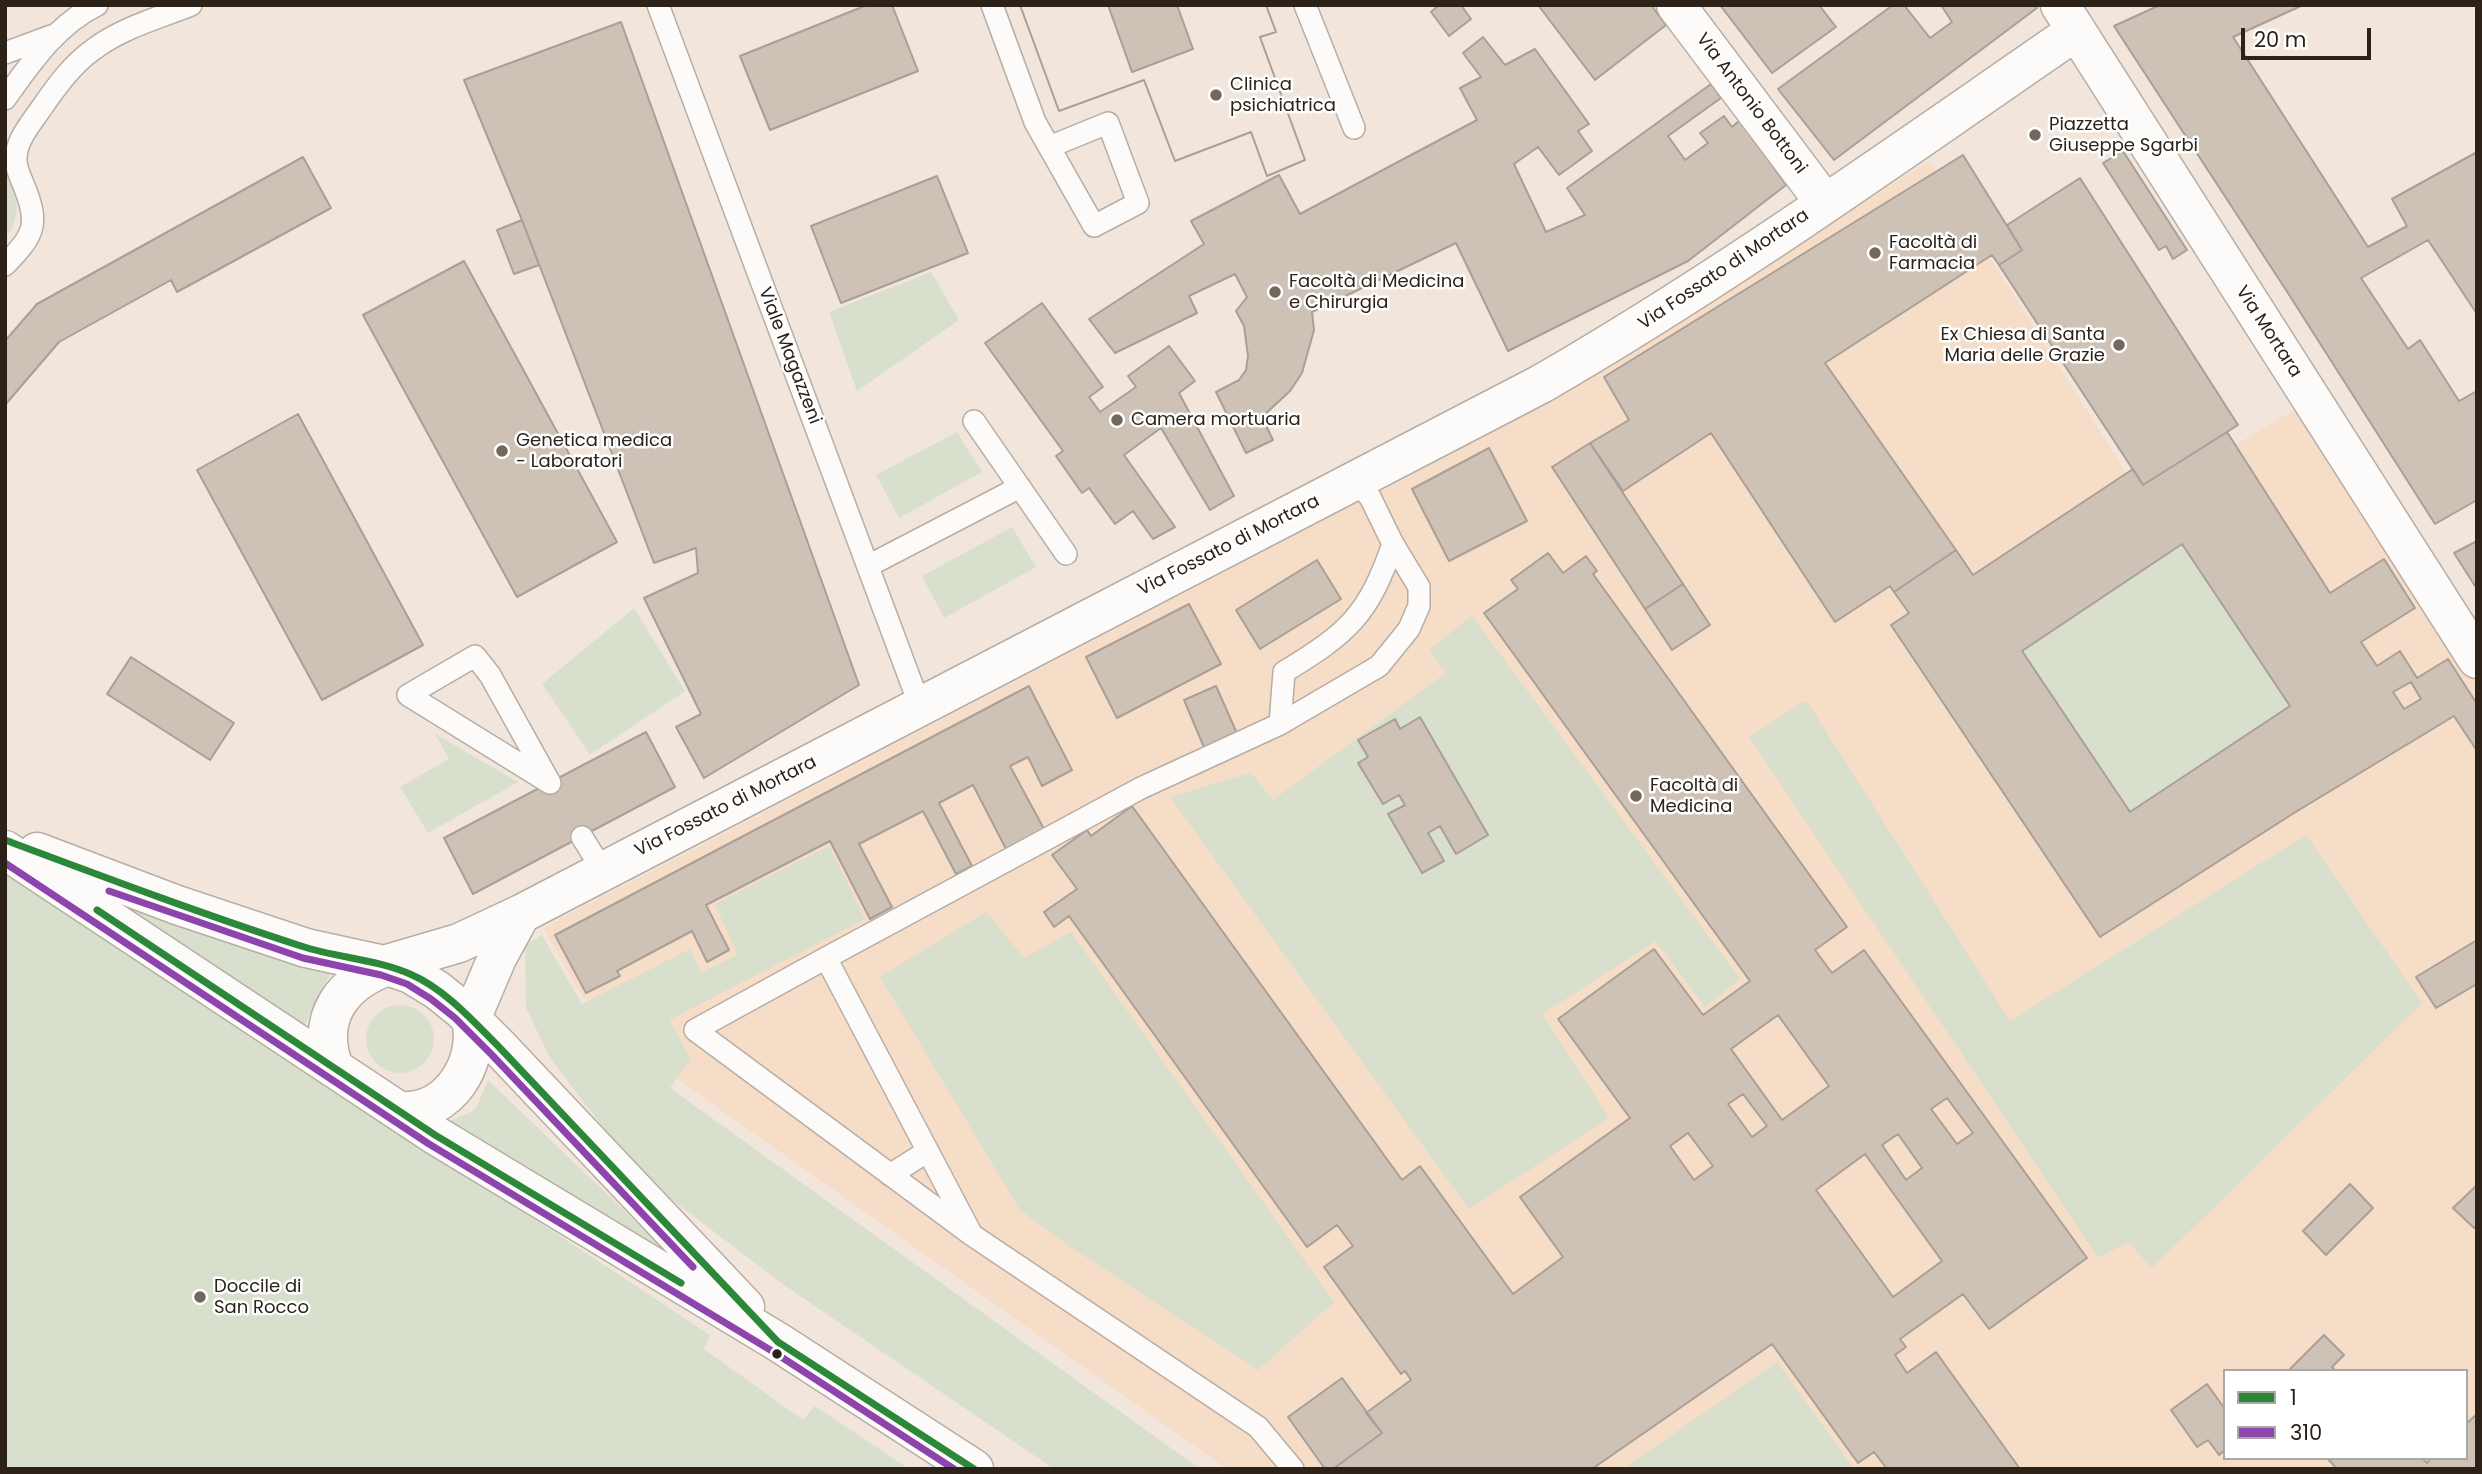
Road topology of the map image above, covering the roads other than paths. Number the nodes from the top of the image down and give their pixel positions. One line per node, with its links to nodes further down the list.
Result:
1 (97, 5): 8 (lane)
2 (191, 5): 14 (lane)
3 (992, 5): 12 (lane)
4 (1304, 5): 11 (lane)
5 (1676, 5): 13 (street, Via Antonio Bottoni)
6 (666, 8): 20 (lane, Viale Magazzeni)
7 (2065, 12): 13 (street, Via Fossato di Mortara); 21 (street, Via Mortara)
8 (56, 34): 9 (lane); 10 (lane)
9 (5, 54)
10 (5, 99)
11 (1354, 128)
12 (1049, 147): 12 (lane)
13 (1825, 203): 16 (street, Via Fossato di Mortara)
14 (5, 265)
15 (974, 421): 17 (lane)
16 (1354, 480): 18 (lane); 22 (street, Via Fossato di Mortara)
17 (1020, 487): 19 (lane); 20 (lane)
18 (1394, 544): 23 (lane); 23 (lane)
19 (1066, 554)
20 (868, 566): 22 (lane, Viale Magazzeni)
21 (2477, 659)
22 (920, 706): 28 (street, Via Fossato di Mortara)
23 (1280, 724): 30 (lane)
24 (550, 783): 24 (lane)
25 (582, 837): 28 (lane)
26 (5, 840): 31 (street)
27 (5, 850): 33 (street)
28 (603, 871): 29 (street, Via Fossato di Mortara)
29 (521, 914): 31 (street, Via Fossato di Mortara); 32 (street)
30 (826, 958): 35 (lane); 36 (lane)
31 (386, 966): 32 (street); 33 (street)
32 (471, 1019): 34 (street); 38 (street)
33 (333, 1065): 34 (street)
34 (401, 1111): 38 (street)
35 (928, 1151): 36 (lane); 37 (lane)
36 (890, 1175): 37 (lane)
37 (972, 1236): 40 (lane)
38 (778, 1342): 39 (street)
39 (974, 1469)
40 (1293, 1469)

